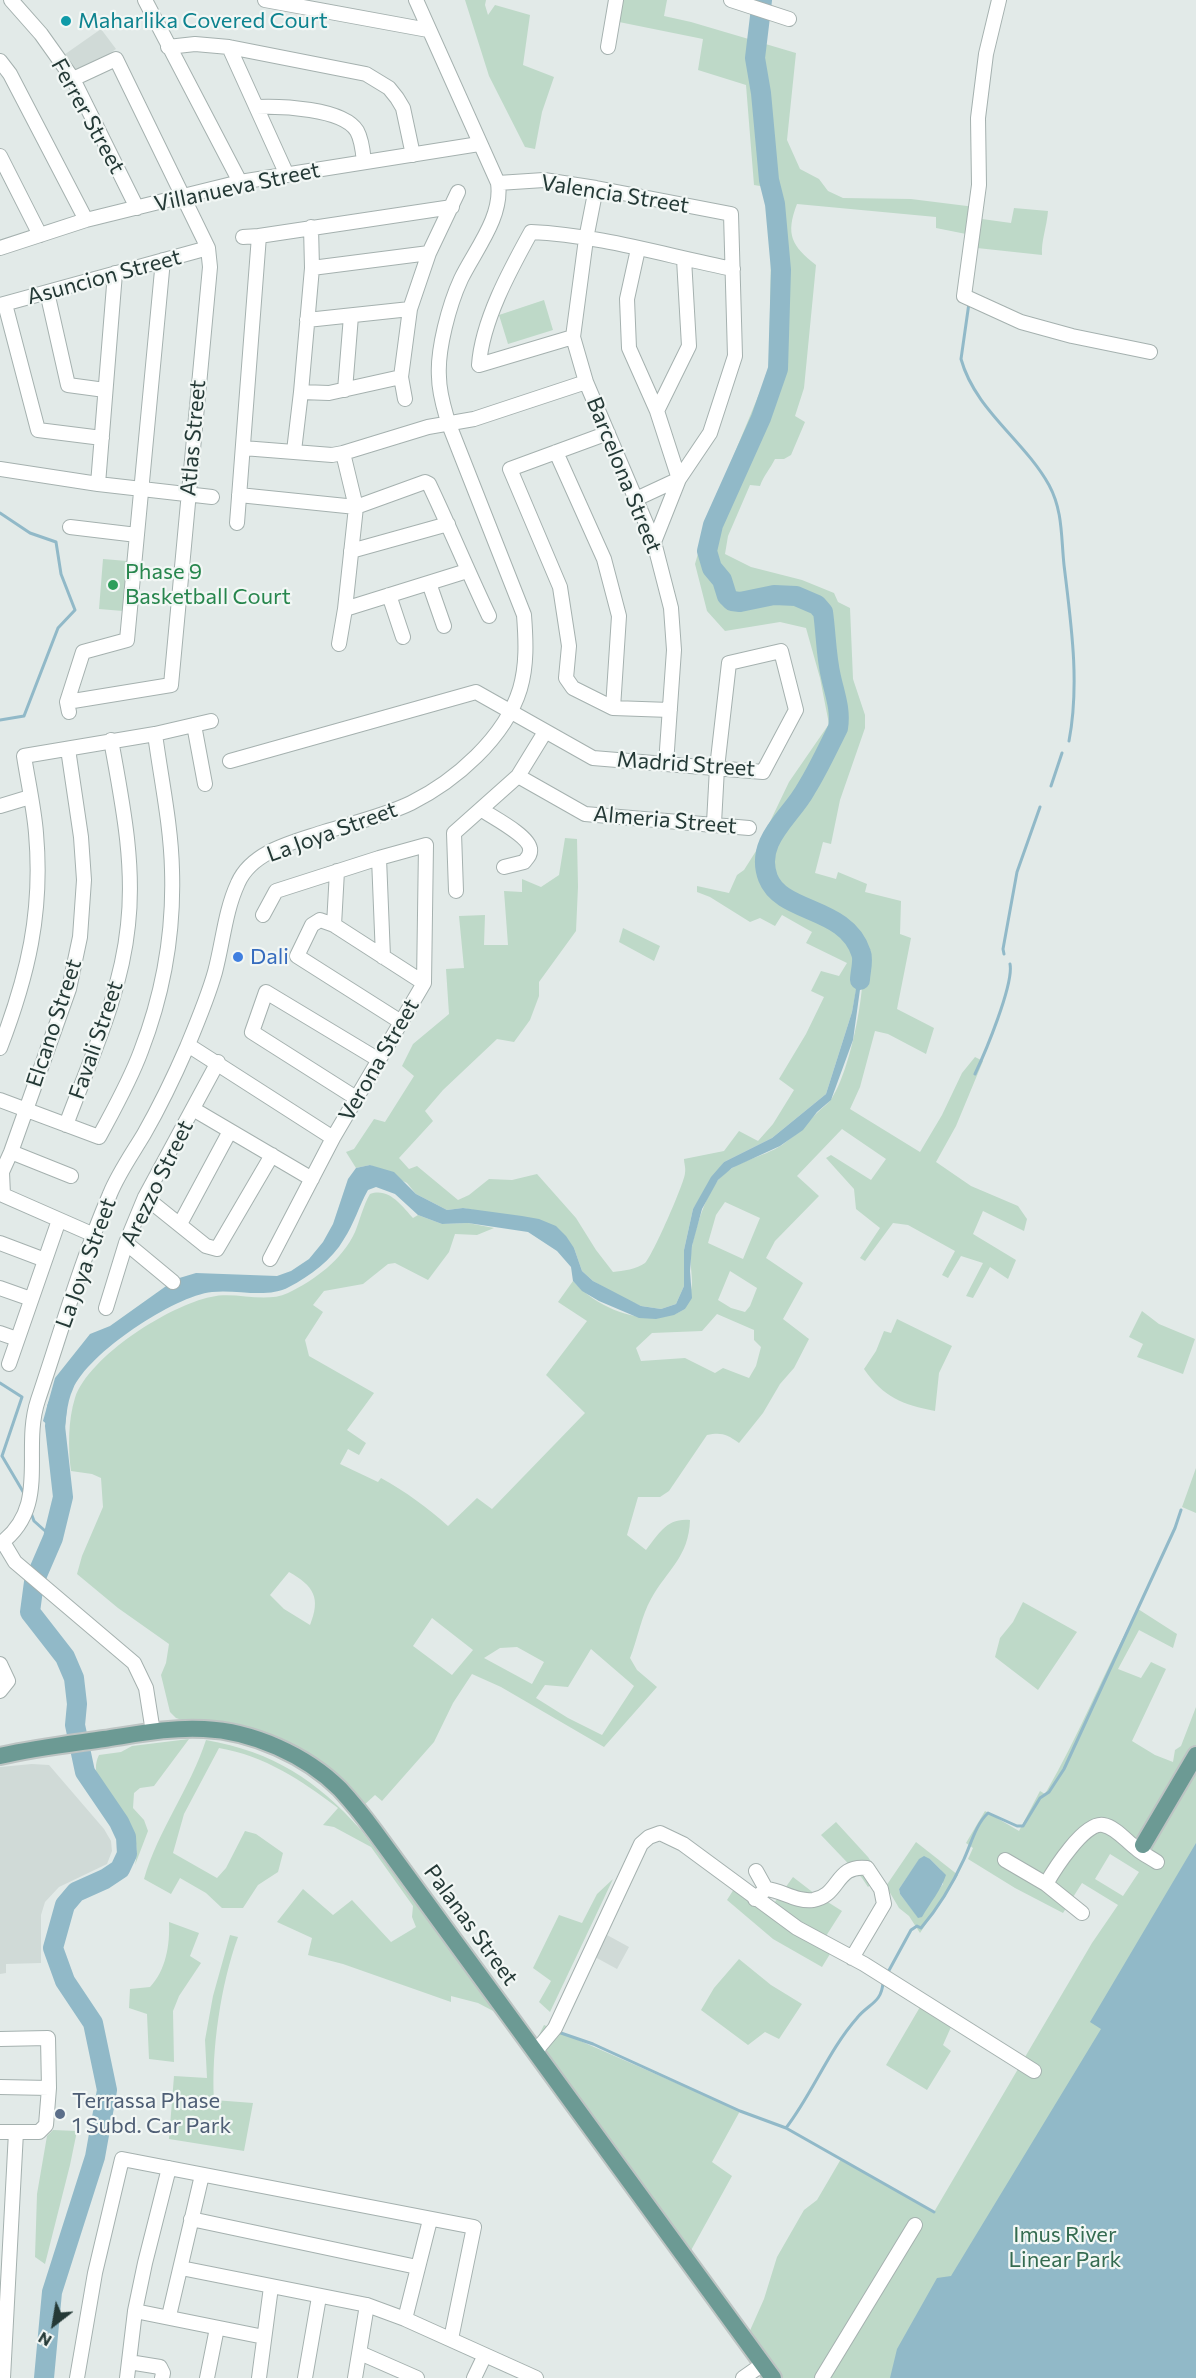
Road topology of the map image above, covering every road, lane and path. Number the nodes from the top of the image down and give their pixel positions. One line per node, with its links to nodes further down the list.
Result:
1 (11, 0): 14 (street, Ferrer Street)
2 (145, 0): 10 (street)
3 (265, 0): 9 (street)
4 (416, 0): 9 (street)
5 (616, 0): 12 (street)
6 (999, 0): 49 (street)
7 (735, 1): 8 (street)
8 (789, 19)
9 (428, 30): 16 (street)
10 (168, 47): 11 (street); 21 (street)
11 (229, 47): 15 (street); 17 (street)
12 (608, 47)
13 (0, 61): 28 (street)
14 (73, 79): 25 (street, Atlas Street); 26 (street, Ferrer Street)
15 (255, 107): 19 (street); 20 (street)
16 (479, 144): 17 (street, Villanueva Street); 22 (street)
17 (413, 155): 19 (street, Villanueva Street)
18 (0, 156): 30 (street)
19 (364, 162): 20 (street, Villanueva Street)
20 (287, 175): 21 (street, Villanueva Street)
21 (240, 182): 25 (street, Villanueva Street)
22 (498, 183): 23 (street, Valencia Street); 57 (street, La Joya Street)
23 (596, 188): 33 (street, Barcelona Street); 41 (street, Valencia Street)
24 (458, 192): 27 (street)
25 (184, 197): 26 (street, Villanueva Street); 35 (street, Atlas Street)
26 (137, 207): 28 (street, Villanueva Street)
27 (452, 207): 29 (street); 37 (street)
28 (86, 220): 30 (street, Villanueva Street)
29 (311, 226): 31 (street); 40 (street)
30 (40, 235): 34 (street, Villanueva Street)
31 (259, 236): 32 (street); 60 (street)
32 (243, 237)
33 (586, 239): 36 (street); 48 (street, Barcelona Street); 48 (street)
34 (0, 248)
35 (208, 248): 39 (street, Asuncion Street); 68 (street, Atlas Street)
36 (638, 249): 38 (street); 56 (street)
37 (429, 253): 40 (street); 45 (street)
38 (684, 259): 41 (street); 56 (street)
39 (163, 260): 42 (street, Asuncion Street); 67 (street)
40 (312, 268): 47 (street)
41 (733, 269): 65 (street)
42 (115, 273): 43 (street, Asuncion Street); 52 (street)
43 (47, 292): 44 (street, Asuncion Street); 52 (street)
44 (2, 305): 59 (street)
45 (410, 309): 46 (street); 50 (street)
46 (351, 316): 47 (street); 53 (street)
47 (307, 320): 54 (street)
48 (573, 337): 51 (street, Barcelona Street)
49 (1150, 352)
50 (401, 377): 53 (street); 55 (street)
51 (586, 382): 57 (street); 58 (street, Barcelona Street)
52 (105, 390): 59 (street)
53 (345, 390): 54 (street)
54 (301, 392): 61 (street)
55 (405, 399)
56 (657, 411): 65 (street)
57 (448, 422): 63 (street); 89 (street, La Joya Street)
58 (608, 433): 62 (street); 71 (street, Barcelona Street)
59 (102, 438): 66 (street)
60 (243, 448): 61 (street); 69 (street)
61 (294, 451): 63 (street)
62 (556, 452): 87 (street); 87 (street)
63 (343, 453): 72 (street)
64 (0, 470): 66 (street)
65 (679, 479): 71 (street); 77 (street)
66 (98, 484): 67 (street)
67 (141, 488): 68 (street); 76 (street)
68 (188, 494): 70 (street); 76 (street, Atlas Street)
69 (239, 495): 72 (street); 73 (street)
70 (212, 497)
71 (636, 499): 77 (street, Barcelona Street)
72 (356, 507): 74 (street); 78 (street)
73 (237, 523)
74 (448, 524): 78 (street); 79 (street)
75 (70, 527): 76 (street)
76 (137, 535)
77 (654, 542): 88 (street, Barcelona Street)
78 (351, 551): 82 (street)
79 (467, 571): 80 (street); 83 (street)
80 (429, 582): 81 (street); 84 (street)
81 (389, 595): 82 (street); 85 (street)
82 (345, 609): 86 (street)
83 (489, 616)
84 (444, 626)
85 (403, 637)
86 (339, 644)
87 (613, 708): 88 (street)
88 (670, 710): 97 (street, Barcelona Street)
89 (510, 711): 92 (street, Madrid Street); 96 (street, Madrid Street); 115 (street, La Joya Street)
90 (211, 721): 91 (street)
91 (194, 725): 93 (street); 100 (street)
92 (546, 732): 97 (street, Madrid Street); 99 (street)
93 (155, 734): 94 (street); 123 (street)
94 (111, 740): 95 (street); 123 (street, Favali Street)
95 (68, 749): 101 (street); 122 (street, Elcano Street)
96 (230, 761)
97 (666, 764): 98 (street, Madrid Street)
98 (717, 768): 98 (street, Madrid Street); 104 (street)
99 (518, 776): 103 (street); 104 (street, Almeria Street)
100 (205, 784)
101 (30, 797): 102 (street); 116 (street)
102 (0, 806)
103 (482, 810): 107 (street); 109 (street)
104 (714, 823): 105 (street, Almeria Street)
105 (749, 828)
106 (379, 858): 108 (street); 112 (street); 113 (street, Verona Street)
107 (504, 867)
108 (336, 872): 110 (street); 111 (street)
109 (456, 891)
110 (262, 915)
111 (327, 923): 112 (street); 114 (street)
112 (383, 957): 113 (street)
113 (424, 983): 114 (street, Verona Street)
114 (401, 1022): 117 (street, Verona Street)
115 (188, 1045): 118 (street); 133 (street, La Joya Street)
116 (0, 1048)
117 (379, 1060): 119 (street, Verona Street); 119 (street)
118 (218, 1062): 121 (street, Arezzo Street); 125 (street)
119 (356, 1098): 125 (street, Verona Street)
120 (0, 1100): 122 (street)
121 (193, 1109): 124 (street); 130 (street, Arezzo Street)
122 (25, 1111): 123 (street); 126 (street, Elcano Street)
123 (66, 1125)
124 (230, 1131): 127 (street); 132 (street)
125 (333, 1138): 129 (street, Verona Street)
126 (11, 1152): 128 (street); 131 (street, Elcano Street)
127 (272, 1155): 129 (street); 132 (street)
128 (71, 1176)
129 (312, 1179): 136 (street, Verona Street)
130 (145, 1197): 132 (street); 135 (street, Arezzo Street)
131 (59, 1220): 133 (street, Elcano Street); 137 (street)
132 (180, 1224)
133 (94, 1235): 145 (street, La Joya Street)
134 (0, 1243): 137 (street)
135 (126, 1243): 138 (street); 141 (street, Arezzo Street)
136 (270, 1259)
137 (45, 1260): 140 (street)
138 (173, 1282)
139 (0, 1288): 140 (street)
140 (31, 1299): 143 (street)
141 (106, 1308)
142 (0, 1333): 143 (street)
143 (17, 1340): 144 (street)
144 (9, 1364)
145 (5, 1541): 148 (street)
146 (0, 1664): 147 (street)
147 (0, 1692)
148 (153, 1732): 149 (main road, Palanas Street); 161 (main road, Palanas Street)
149 (8, 1754)
150 (1196, 1755): 151 (main road)
151 (1143, 1845)
152 (1005, 1860): 155 (street)
153 (1157, 1862): 155 (street)
154 (756, 1871): 156 (street)
155 (1046, 1884): 158 (street)
156 (766, 1888): 157 (street); 159 (street)
157 (755, 1899): 159 (street); 161 (street)
158 (1082, 1913)
159 (852, 1958): 162 (street)
160 (0, 2038): 164 (street)
161 (535, 2052): 186 (main road, Palanas Street)
162 (1034, 2071)
163 (0, 2087): 164 (street)
164 (49, 2088): 166 (street)
165 (0, 2132): 166 (street)
166 (16, 2132): 188 (street)
167 (169, 2168): 168 (street); 177 (street); 189 (street)
168 (202, 2175): 169 (street); 170 (street)
169 (191, 2219): 172 (street); 173 (street)
170 (430, 2220): 172 (street); 182 (street)
171 (915, 2225): 200 (street)
172 (417, 2267): 179 (street)
173 (181, 2268): 174 (street); 178 (street)
174 (271, 2287): 175 (street); 181 (street)
175 (319, 2297): 176 (street); 194 (street)
176 (367, 2305): 179 (street); 183 (street)
177 (135, 2311): 178 (street); 185 (street)
178 (169, 2316): 180 (street)
179 (405, 2319): 182 (street)
180 (217, 2328): 181 (street); 192 (street)
181 (264, 2337): 193 (street)
182 (451, 2339): 184 (street)
183 (360, 2353): 195 (street); 196 (street)
184 (485, 2355): 187 (street); 197 (street)
185 (129, 2362): 190 (street); 191 (street)
186 (763, 2364): 198 (street); 199 (main road, Palanas Street)
187 (531, 2377)
188 (3, 2378)
189 (77, 2378)
190 (127, 2378)
191 (162, 2378)
192 (207, 2378)
193 (258, 2378)
194 (305, 2378)
195 (355, 2378)
196 (415, 2378)
197 (474, 2378)
198 (743, 2378)
199 (773, 2378)
200 (822, 2378)

